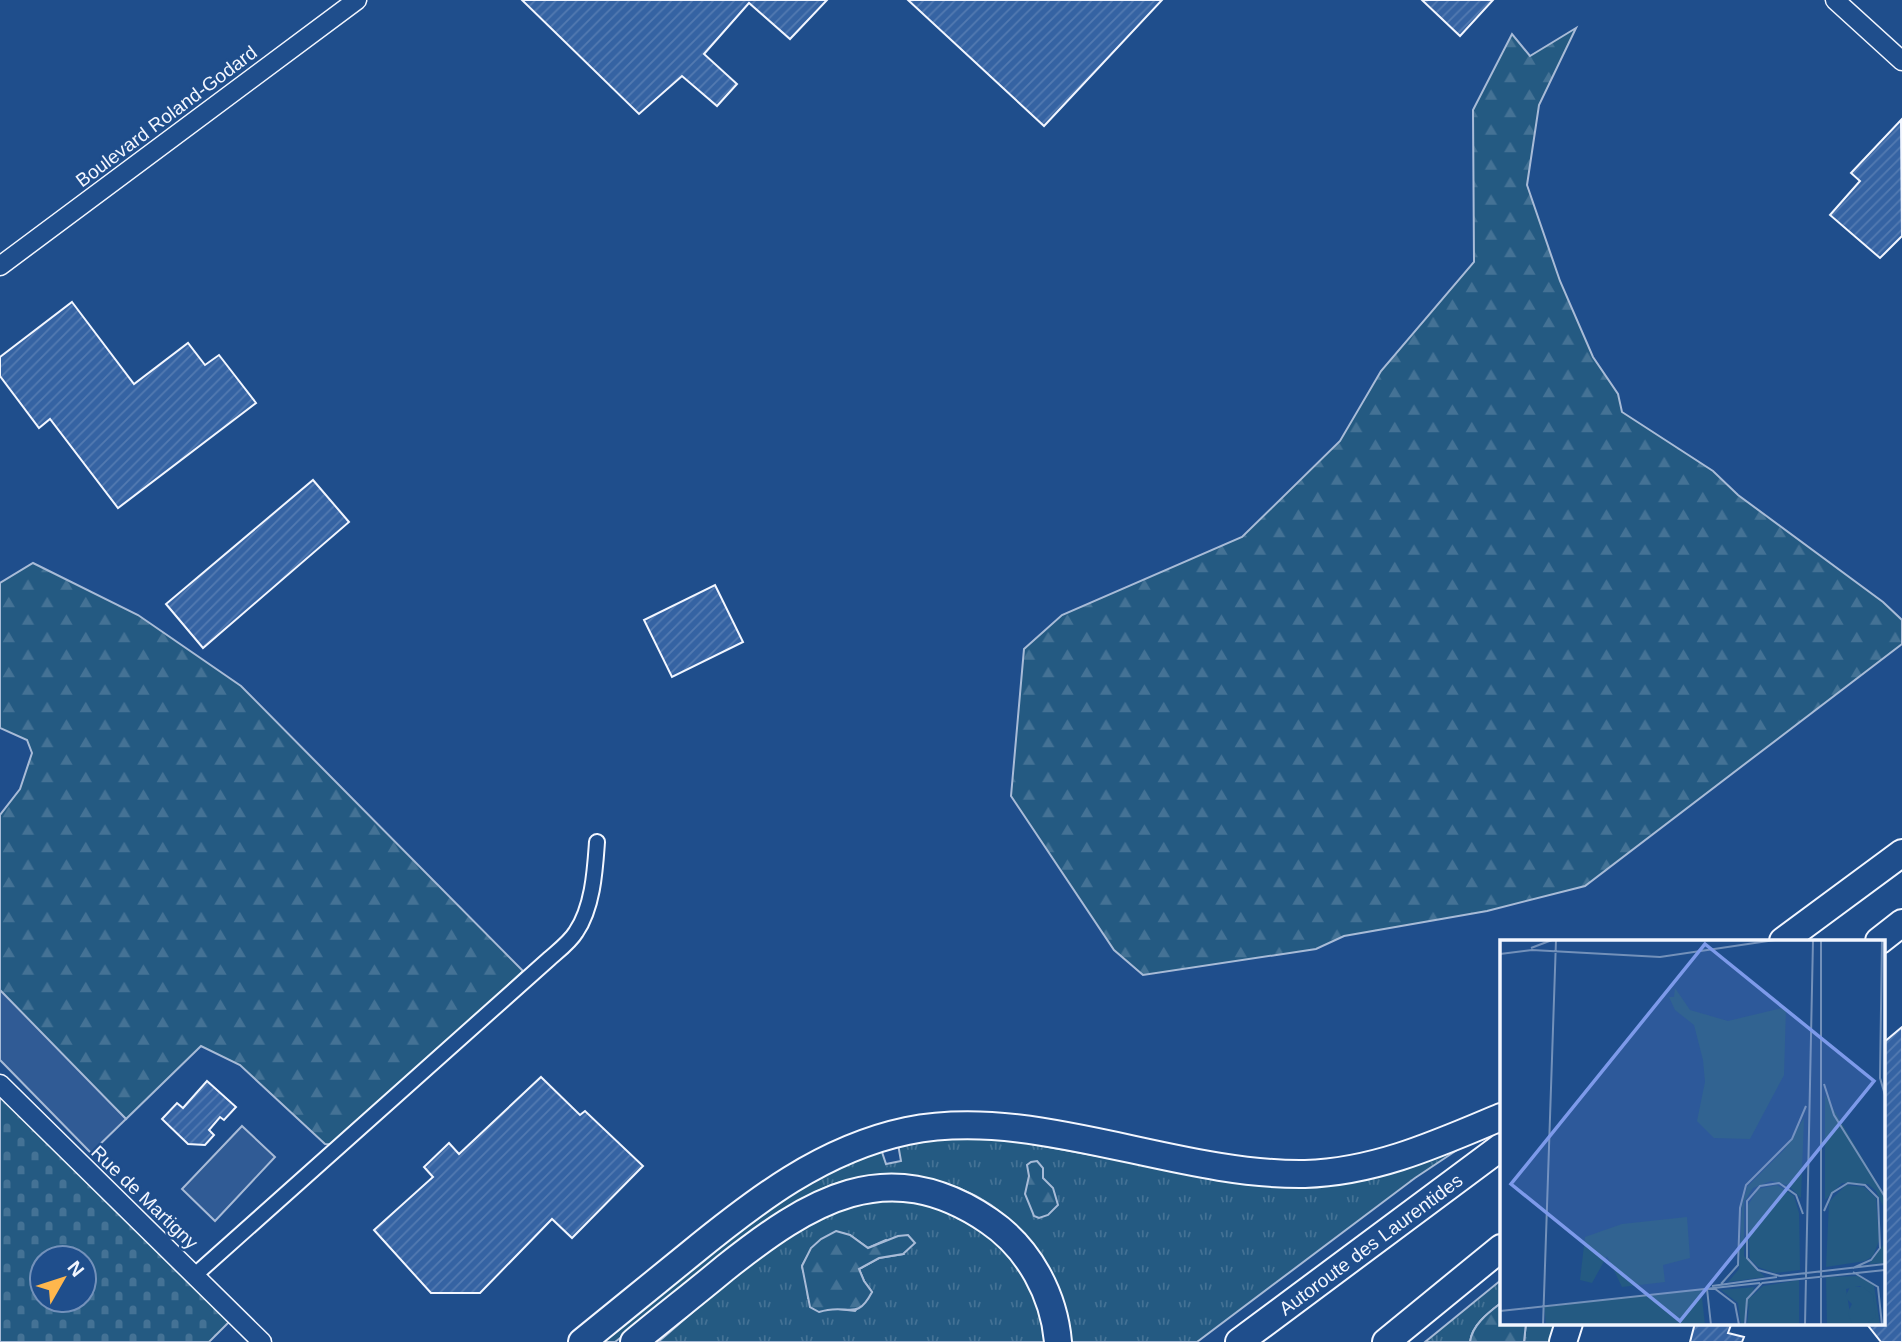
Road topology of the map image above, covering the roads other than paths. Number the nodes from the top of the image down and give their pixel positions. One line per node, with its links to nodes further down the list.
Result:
1 (357, 0): 4 (street, Boulevard Roland-Godard)
2 (1835, 0): 3 (street)
3 (1902, 61)
4 (0, 266)
5 (597, 842): 14 (street)
6 (1902, 853): 8 (highway)
7 (1902, 923): 9 (highway)
8 (1784, 940)
9 (1881, 940)
10 (0, 1084): 14 (street, Rue de Martigny)
11 (1500, 1117): 17 (highway)
12 (1500, 1148): 20 (highway, Autoroute des Laurentides)
13 (1500, 1249): 21 (highway)
14 (195, 1275): 16 (street, Rue de Martigny)
15 (1569, 1324): 22 (highway)
16 (262, 1342)
17 (582, 1342)
18 (634, 1342): 19 (highway)
19 (1058, 1342)
20 (1239, 1342)
21 (1386, 1342)
22 (1563, 1342)

